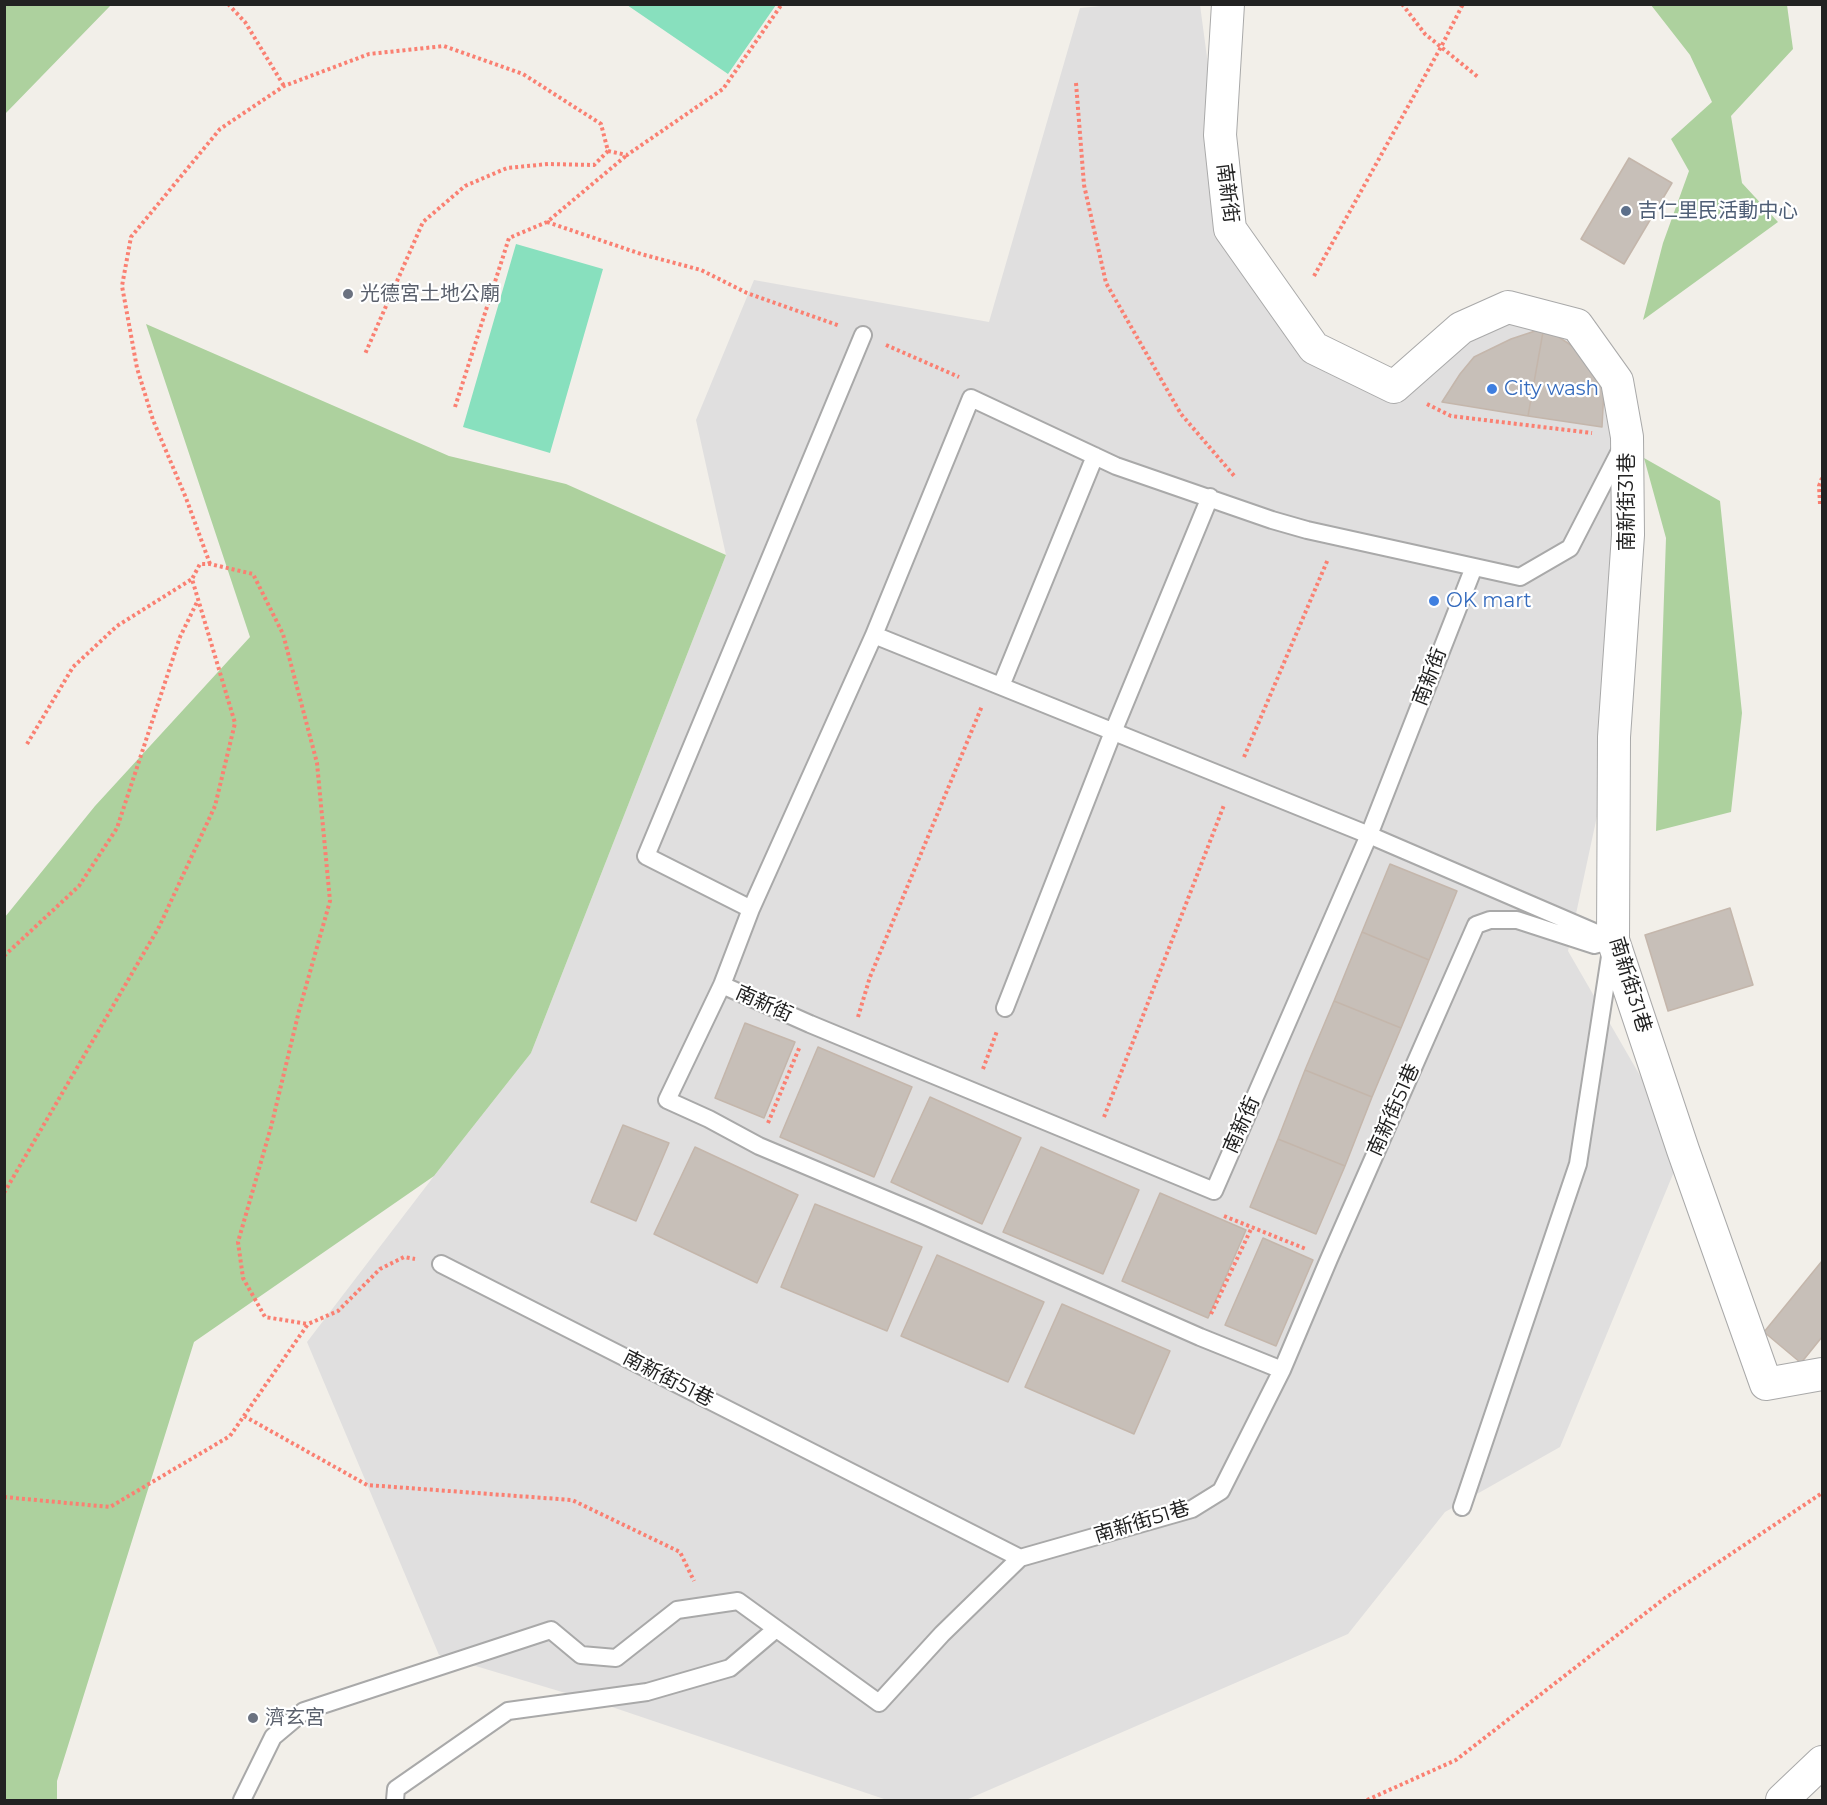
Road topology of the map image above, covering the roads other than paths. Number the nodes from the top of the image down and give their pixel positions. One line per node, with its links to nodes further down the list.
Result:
1 (1228, 4): 3 (street, 南新街)
2 (862, 335): 11 (lane)
3 (1627, 437): 6 (lane); 12 (street, 南新街31巷)
4 (1095, 456): 5 (lane); 7 (lane, 南新街); 8 (lane)
5 (1210, 497): 6 (lane); 9 (lane)
6 (1474, 567): 10 (lane, 南新街)
7 (874, 635): 8 (lane); 11 (lane, 南新街)
8 (1001, 686): 9 (lane)
9 (1113, 732): 10 (lane); 14 (lane)
10 (1369, 835): 12 (lane); 13 (lane, 南新街)
11 (751, 909): 13 (lane, 南新街)
12 (1612, 940): 16 (lane, 南新街51巷); 17 (street, 南新街31巷); 18 (lane)
13 (722, 985): 16 (lane, 南新街)
14 (1005, 1008)
15 (441, 1264): 19 (lane, 南新街51巷)
16 (1282, 1370): 19 (lane, 南新街51巷)
17 (1822, 1374)
18 (1462, 1507)
19 (1020, 1558): 20 (lane)
20 (776, 1629): 22 (lane); 23 (lane)
21 (1822, 1762): 24 (street)
22 (242, 1800)
23 (395, 1800)
24 (1782, 1800)

